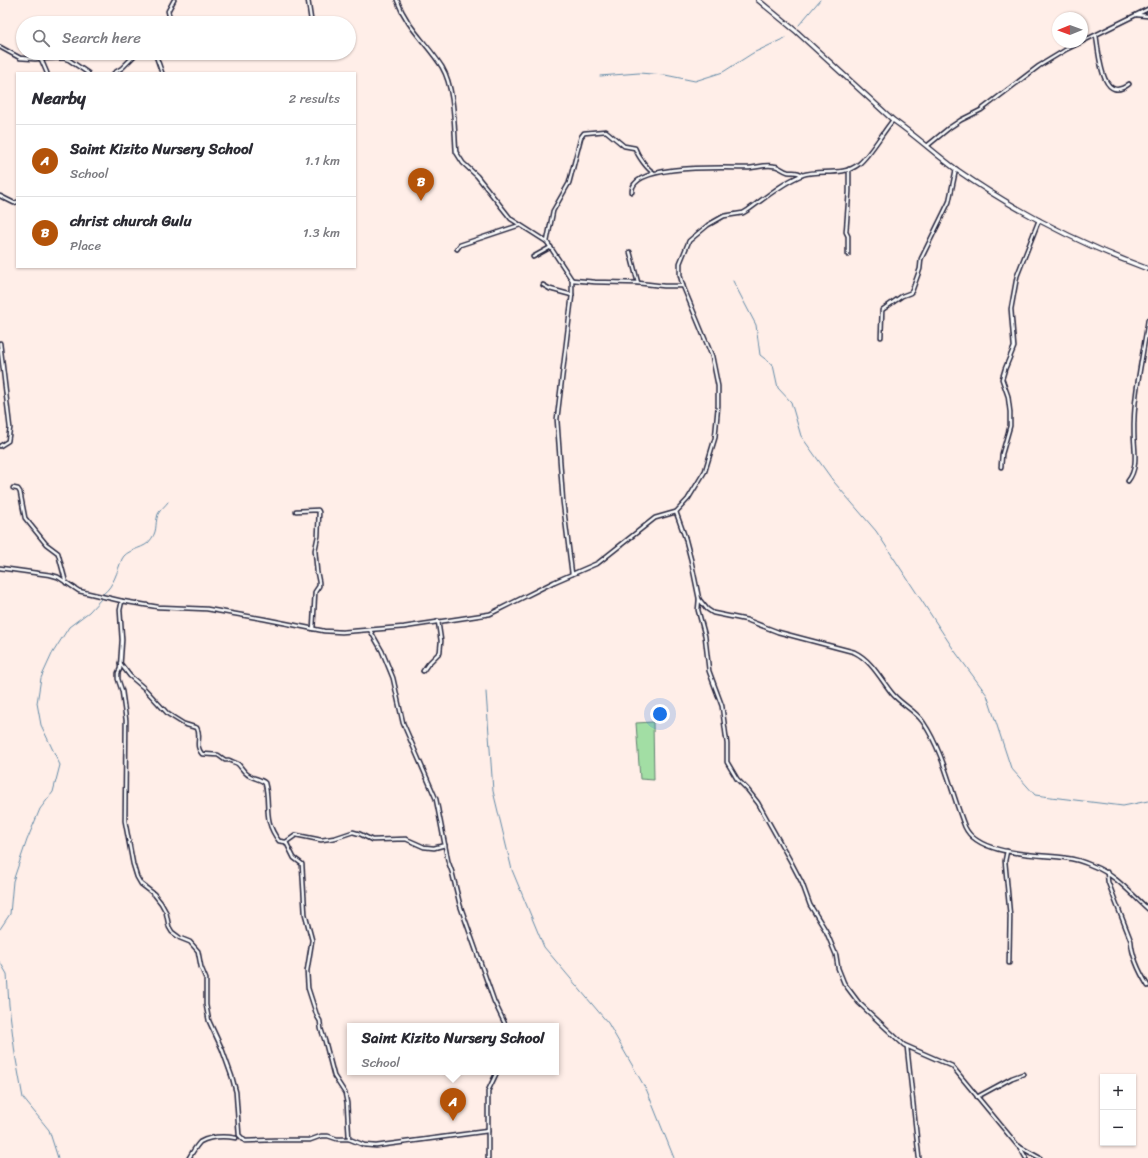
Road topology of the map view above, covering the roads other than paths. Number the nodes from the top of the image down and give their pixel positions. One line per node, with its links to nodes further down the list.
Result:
1 (174, 0): 7 (street)
2 (308, 0): 8 (street)
3 (397, 0): 32 (street)
4 (758, 0): 22 (main road)
5 (1148, 9): 6 (street)
6 (1135, 15): 9 (street); 10 (street)
7 (169, 16)
8 (310, 16)
9 (1148, 16)
10 (1096, 35): 21 (street); 23 (street)
11 (0, 47): 12 (street)
12 (16, 56)
13 (41, 60): 17 (street)
14 (70, 60): 18 (street)
15 (130, 60): 19 (street)
16 (157, 60): 20 (street)
17 (46, 72)
18 (87, 72)
19 (116, 72)
20 (162, 72)
21 (1129, 84)
22 (893, 120): 23 (main road); 24 (street)
23 (927, 146): 25 (main road)
24 (849, 169): 27 (street); 37 (street)
25 (956, 169): 31 (main road); 46 (street)
26 (654, 173): 27 (street); 28 (street); 33 (street)
27 (803, 175): 43 (street)
28 (632, 192)
29 (0, 196): 30 (street)
30 (16, 202)
31 (1039, 220): 39 (main road); 49 (street)
32 (520, 225): 33 (street); 35 (street)
33 (547, 242): 34 (street)
34 (551, 247): 38 (street); 40 (street)
35 (457, 249)
36 (630, 252): 41 (street)
37 (848, 255)
38 (533, 257)
39 (1148, 269)
40 (572, 280): 41 (street); 44 (street)
41 (638, 282): 43 (street)
42 (543, 285): 44 (street)
43 (683, 286): 53 (street)
44 (572, 296): 55 (street)
45 (1148, 320): 50 (street)
46 (880, 337)
47 (0, 343): 48 (street)
48 (0, 446)
49 (1000, 467)
50 (1128, 481)
51 (13, 488): 56 (street)
52 (296, 510): 60 (street)
53 (676, 512): 55 (street); 57 (street)
54 (0, 568): 56 (street)
55 (572, 574): 59 (street)
56 (66, 583): 58 (street)
57 (699, 599): 66 (street); 72 (street)
58 (122, 601): 60 (street); 62 (street)
59 (438, 621): 61 (street); 63 (street)
60 (313, 629): 61 (street)
61 (370, 630): 65 (street)
62 (120, 663): 64 (street); 77 (street)
63 (423, 672)
64 (286, 842): 65 (street); 80 (street)
65 (445, 845): 71 (street)
66 (1007, 851): 67 (street); 69 (street)
67 (1107, 872): 68 (street); 70 (street)
68 (1147, 907)
69 (1009, 963)
70 (1148, 986)
71 (505, 1023)
72 (907, 1047): 75 (street); 84 (street)
73 (1023, 1074): 75 (street)
74 (496, 1075): 76 (street)
75 (977, 1097): 81 (street)
76 (488, 1131): 80 (street); 83 (street)
77 (239, 1135): 78 (street); 79 (street)
78 (236, 1138): 79 (street); 82 (street)
79 (242, 1139): 80 (street)
80 (349, 1139)
81 (1019, 1146): 85 (street); 86 (street)
82 (188, 1158)
83 (488, 1158)
84 (919, 1158)
85 (1026, 1158)
86 (1040, 1158)

